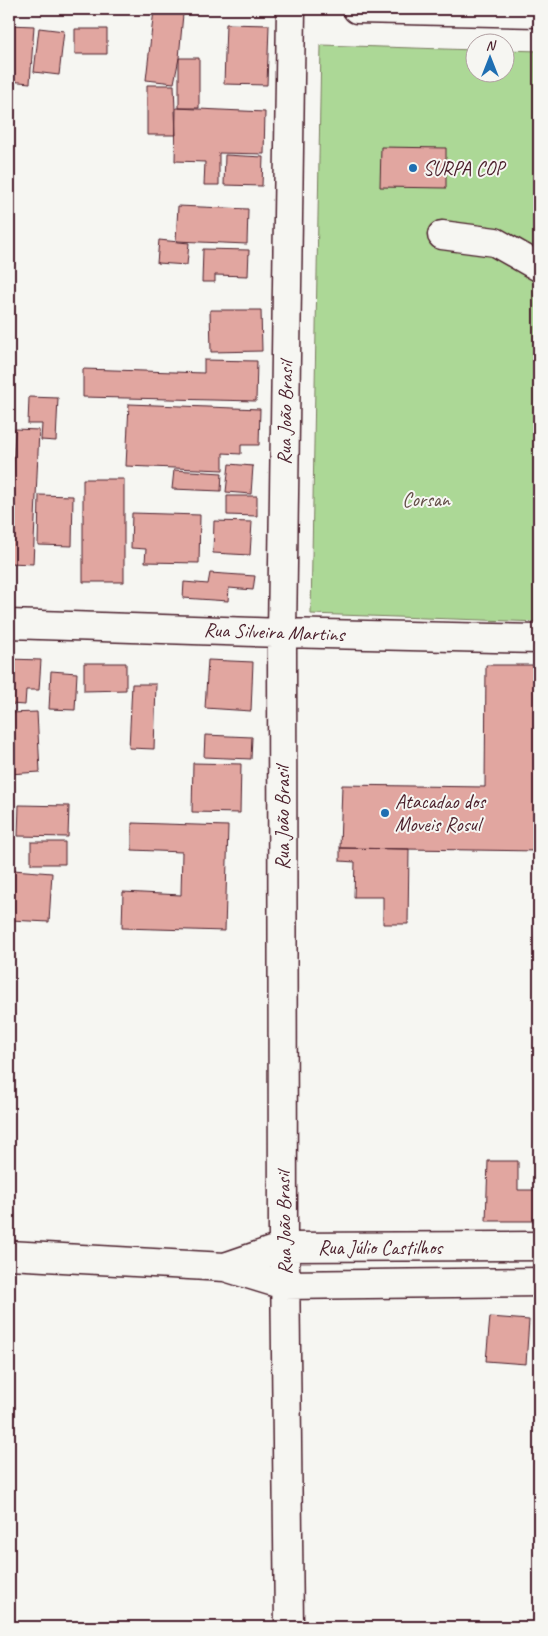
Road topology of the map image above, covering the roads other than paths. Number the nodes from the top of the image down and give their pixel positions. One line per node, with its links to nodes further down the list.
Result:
1 (291, 9): 7 (street, Rua João Brasil)
2 (358, 9): 3 (street)
3 (539, 13)
4 (442, 235): 5 (street)
5 (539, 268)
6 (9, 624): 7 (street, Rua Silveira Martins)
7 (282, 633): 8 (street, Rua Silveira Martins); 10 (street, Rua João Brasil)
8 (539, 639)
9 (539, 1246): 10 (street, Rua Júlio Castilhos)
10 (283, 1247): 12 (street, Rua Júlio Castilhos); 14 (street, Rua João Brasil)
11 (9, 1255): 12 (street, Rua Júlio Castilhos)
12 (224, 1267): 14 (street, Rua Júlio Castilhos)
13 (539, 1282): 14 (street, Rua Júlio Castilhos)
14 (284, 1285): 15 (street, Rua João Brasil)
15 (289, 1627)

